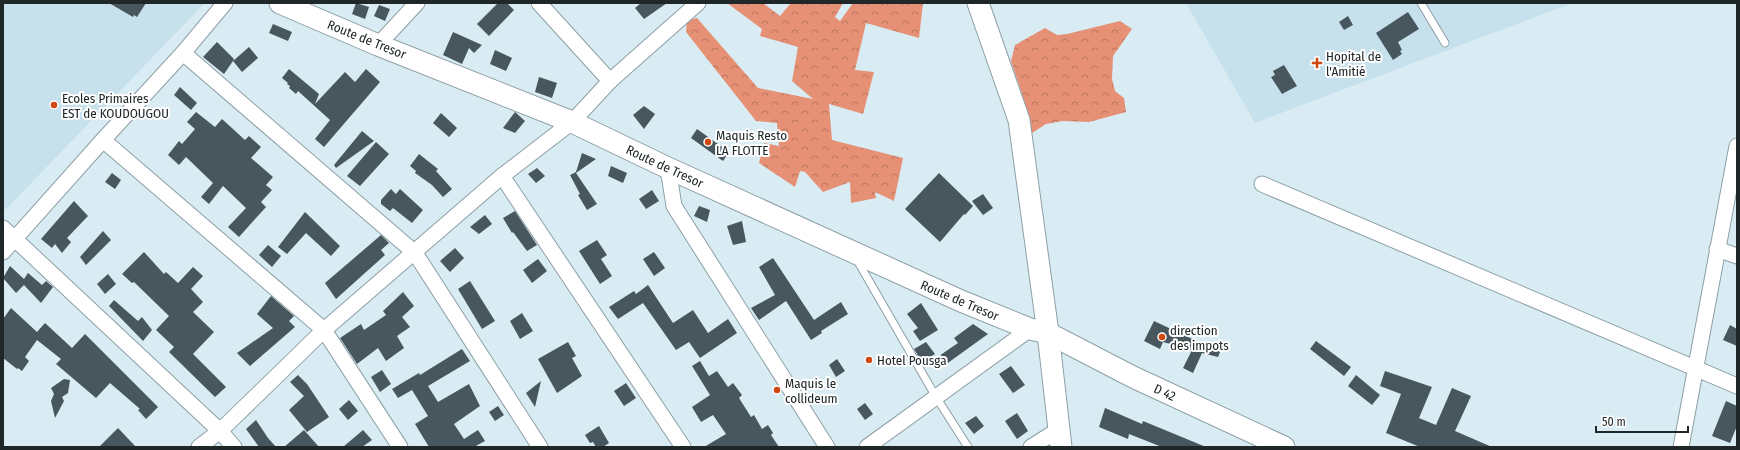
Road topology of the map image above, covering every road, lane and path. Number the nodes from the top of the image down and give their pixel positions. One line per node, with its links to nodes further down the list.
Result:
1 (225, 3): 10 (street)
2 (280, 3): 9 (street, Route de Tresor)
3 (417, 3): 9 (street)
4 (539, 3): 11 (street)
5 (698, 3): 11 (street)
6 (1421, 3): 8 (lane)
7 (982, 6): 26 (street)
8 (1445, 43)
9 (378, 45): 12 (street, Route de Tresor)
10 (183, 53): 13 (street); 23 (street)
11 (610, 81): 12 (street)
12 (572, 122): 15 (street, Route de Tresor); 16 (street); 26 (street)
13 (102, 140): 19 (street); 25 (street)
14 (1737, 146): 20 (street)
15 (668, 168): 21 (street, Route de Tresor); 37 (street)
16 (502, 176): 23 (street); 36 (street)
17 (1262, 184): 27 (street)
18 (3, 228): 19 (street)
19 (15, 240): 22 (street); 30 (street)
20 (1717, 249): 24 (street); 27 (street)
21 (852, 251): 26 (street, Route de Tresor); 29 (lane)
22 (3, 252)
23 (415, 253): 25 (street); 35 (street)
24 (1737, 256)
25 (324, 330): 30 (street); 34 (street)
26 (1039, 331): 29 (street); 31 (street); 41 (street, D 42 / D 42)
27 (1695, 367): 28 (street); 42 (street)
28 (1737, 386)
29 (936, 397): 38 (street); 39 (lane)
30 (220, 431): 32 (street); 33 (street)
31 (1059, 438): 40 (street)
32 (199, 447)
33 (234, 447)
34 (400, 447)
35 (540, 447)
36 (683, 447)
37 (827, 447)
38 (867, 447)
39 (968, 447)
40 (1030, 447)
41 (1284, 447)
42 (1681, 447)

